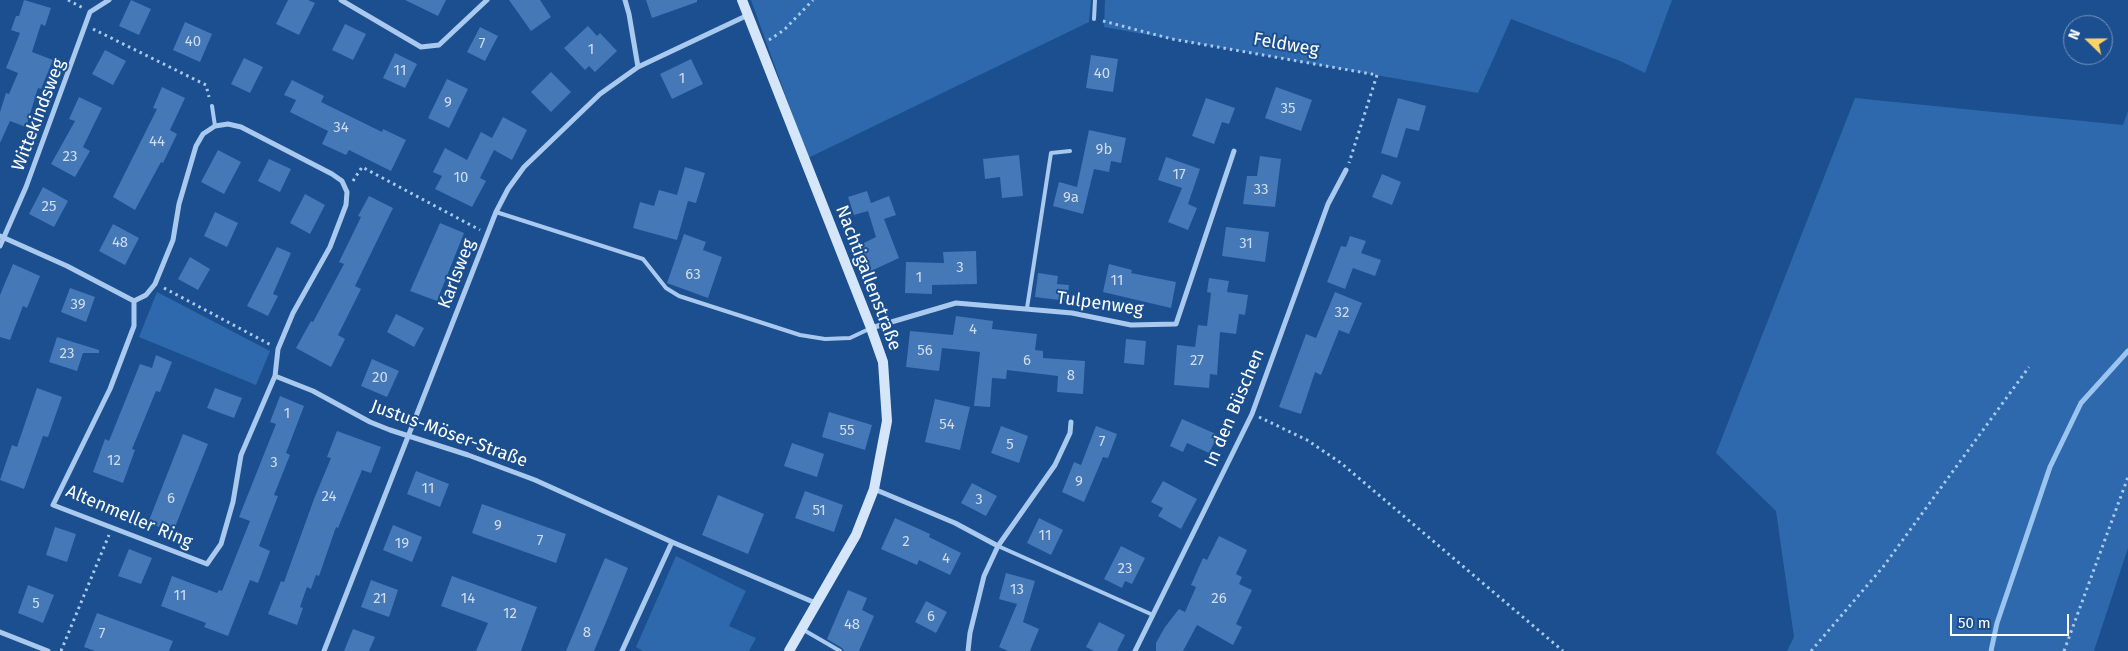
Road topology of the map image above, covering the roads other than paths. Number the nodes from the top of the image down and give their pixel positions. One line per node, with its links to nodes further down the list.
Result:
1 (109, 0): 16 (street, Wittekindsweg)
2 (341, 0): 3 (street)
3 (487, 0)
4 (625, 0): 9 (street)
5 (742, 0): 7 (street, Nachtigallenstraße)
6 (1095, 0): 8 (lane)
7 (748, 15): 9 (street, Karlsweg); 20 (street, Nachtigallenstraße)
8 (1094, 19)
9 (638, 67): 15 (street, Karlsweg)
10 (212, 106): 11 (lane)
11 (215, 126): 18 (street); 21 (street)
12 (1070, 151): 19 (lane)
13 (1234, 151): 19 (street, Tulpenweg)
14 (1346, 170): 28 (street, In den Büschen)
15 (496, 212): 20 (lane); 23 (street, Karlsweg)
16 (2, 237): 17 (street, Wittekindsweg); 18 (street)
17 (0, 246)
18 (134, 301): 21 (street, Altenmeller Ring)
19 (1027, 308): 20 (street, Tulpenweg)
20 (872, 328): 24 (street, Nachtigallenstraße)
21 (275, 376): 23 (street, Justus-Möser-Straße)
22 (1071, 422): 26 (street)
23 (409, 436): 25 (street, Justus-Möser-Straße); 32 (street, Karlsweg)
24 (874, 489): 26 (street); 27 (street, Nachtigallenstraße)
25 (672, 542): 27 (street, Justus-Möser-Straße); 33 (street)
26 (998, 546): 28 (lane); 36 (street)
27 (818, 604): 29 (street, Nachtigallenstraße)
28 (1152, 615): 37 (street, In den Büschen)
29 (802, 629): 34 (street, Nachtigallenstraße); 35 (lane)
30 (0, 632): 31 (street)
31 (48, 651)
32 (324, 651)
33 (622, 651)
34 (789, 651)
35 (840, 651)
36 (968, 651)
37 (1135, 651)

